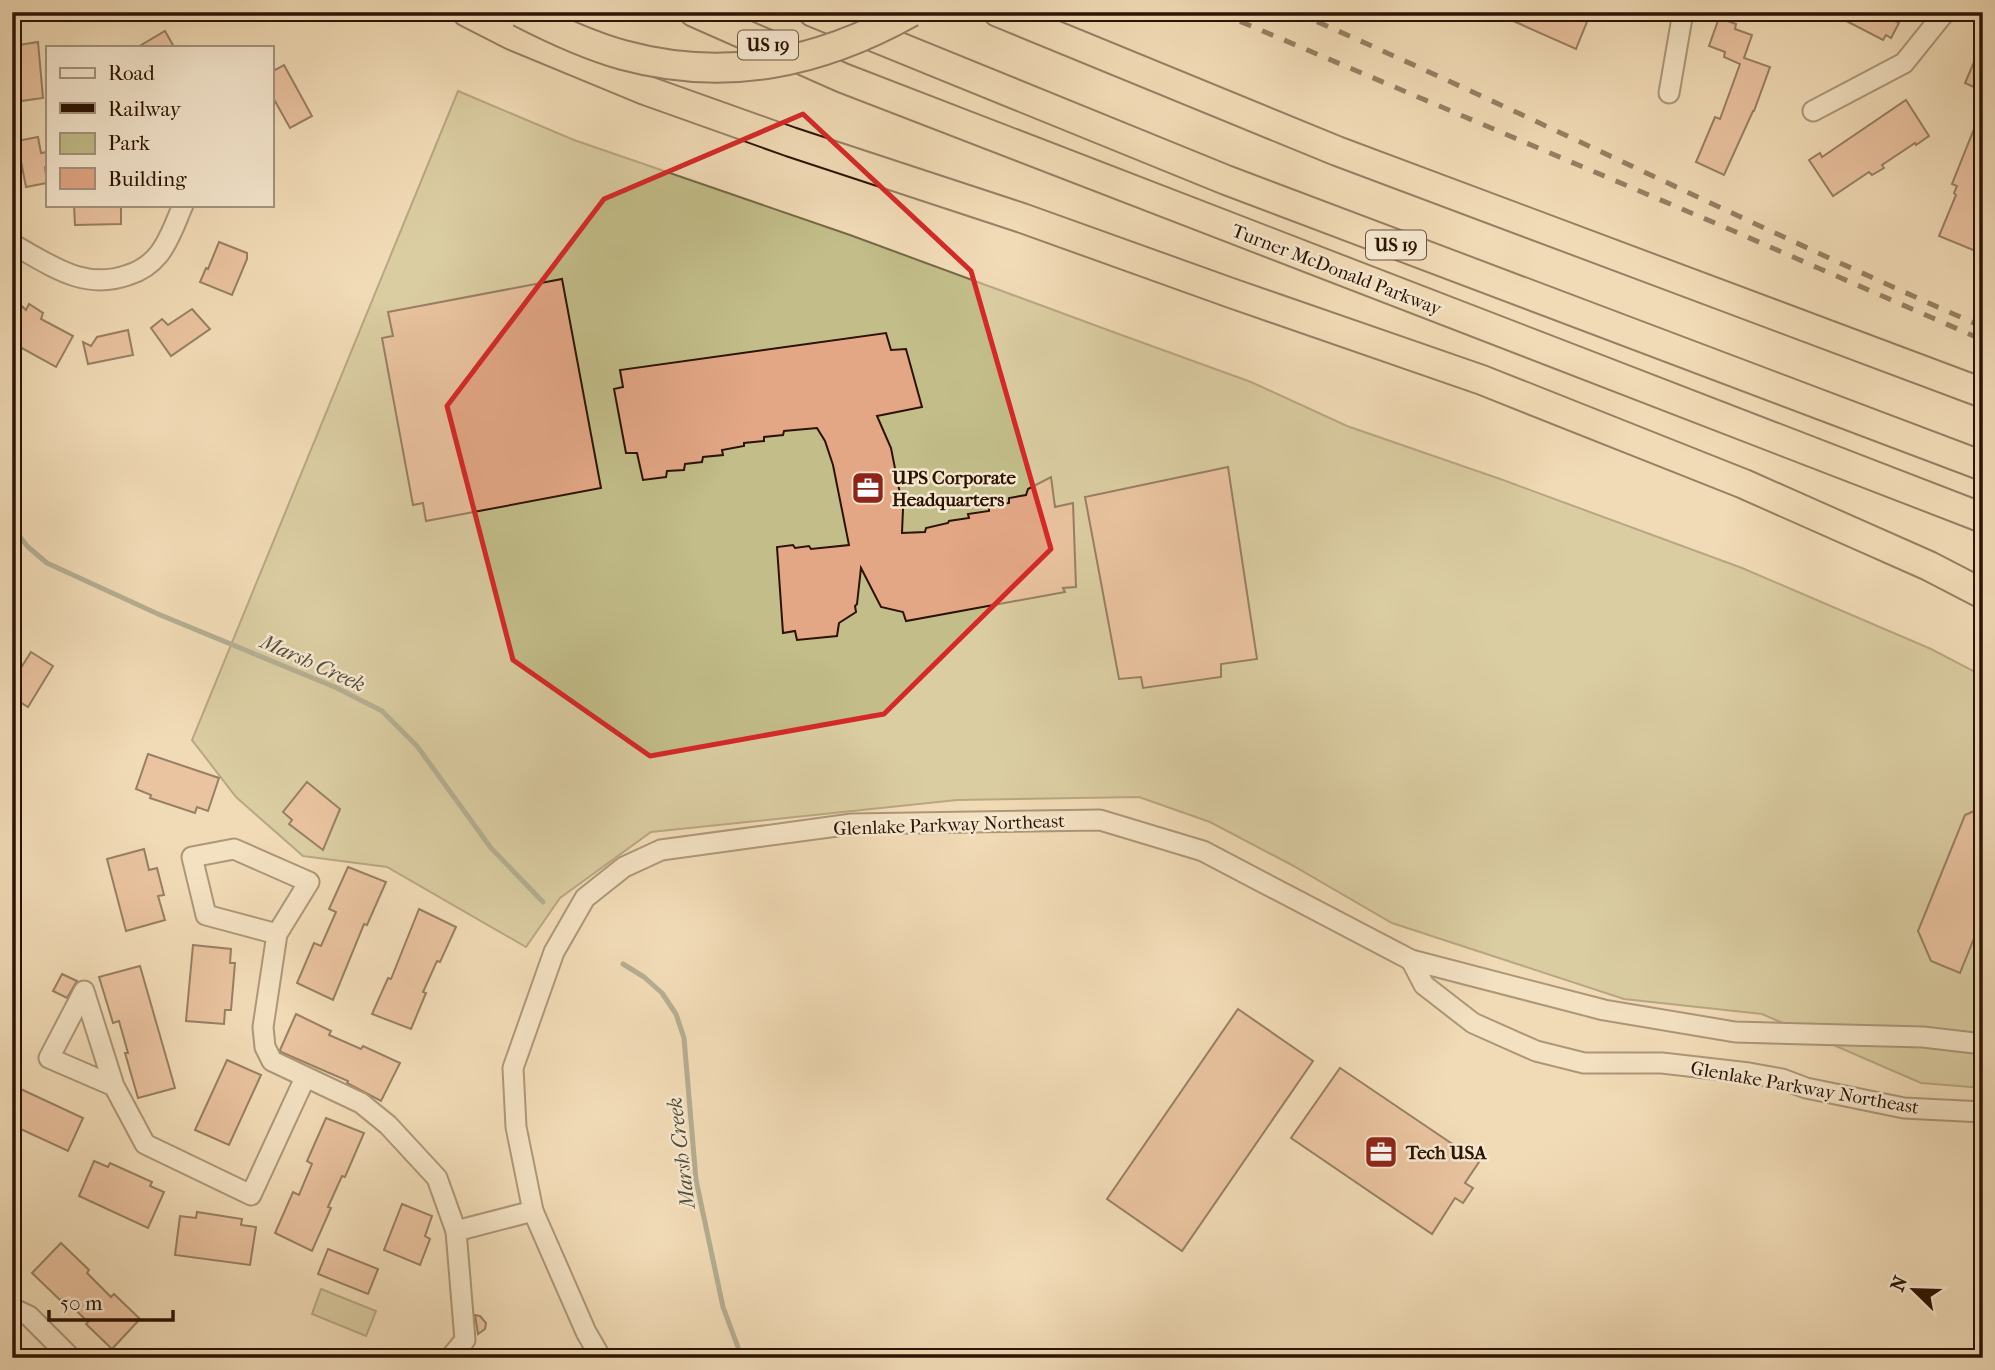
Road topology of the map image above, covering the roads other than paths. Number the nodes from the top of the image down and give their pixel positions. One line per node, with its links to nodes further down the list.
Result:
1 (467, 12): 16 (highway)
2 (520, 12): 5 (highway, bridge)
3 (694, 12): 15 (highway, Turner McDonald Parkway / US 19)
4 (813, 12): 14 (highway, US 19)
5 (911, 12)
6 (999, 12): 13 (highway)
7 (1683, 12): 9 (street)
8 (1945, 12): 10 (street)
9 (1669, 93)
10 (1814, 111)
11 (183, 206): 12 (street)
12 (12, 244)
13 (1983, 393)
14 (1983, 466)
15 (1983, 518)
16 (1929, 566): 17 (highway); 18 (highway)
17 (1983, 582)
18 (1983, 594)
19 (277, 934): 19 (street); 22 (street)
20 (1411, 960): 21 (street, Glenlake Parkway Northeast); 24 (street, Glenlake Parkway Northeast); 25 (street, Glenlake Parkway Northeast)
21 (1983, 1044)
22 (305, 1077): 23 (street); 26 (street)
23 (114, 1086): 23 (street)
24 (1983, 1112)
25 (533, 1212): 26 (street); 30 (street, Glenlake Parkway Northeast)
26 (456, 1231): 29 (street)
27 (12, 1308): 28 (street)
28 (71, 1358)
29 (450, 1358)
30 (601, 1358)

